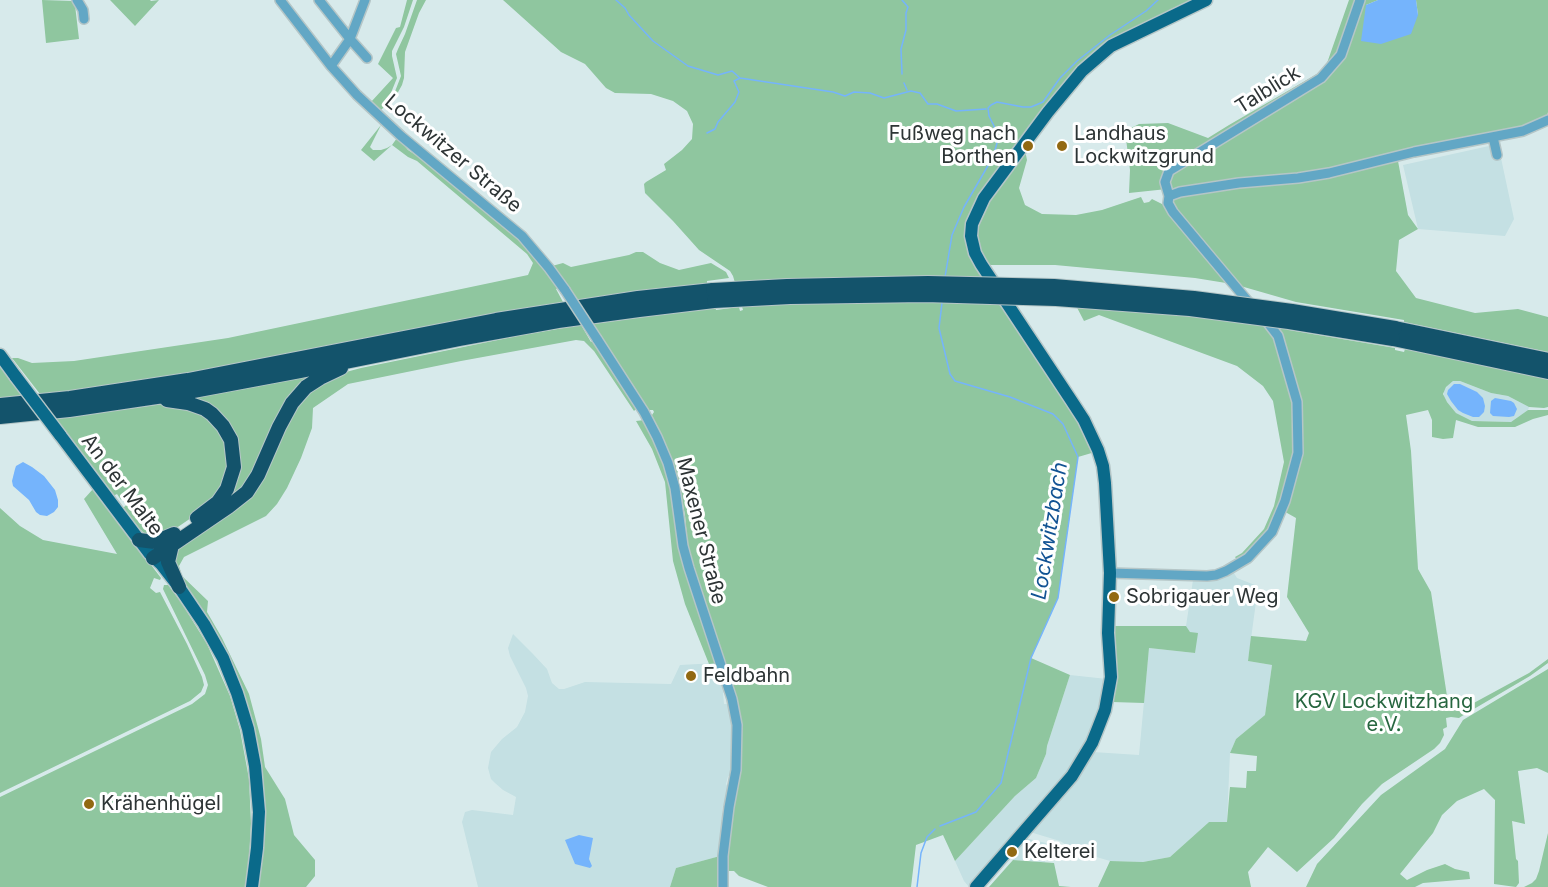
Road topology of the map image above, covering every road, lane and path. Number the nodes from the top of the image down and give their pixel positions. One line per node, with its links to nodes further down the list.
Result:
1 (77, 0): 7 (street)
2 (280, 0): 10 (street, Lockwitzer Straße)
3 (319, 0): 8 (street)
4 (365, 0): 8 (street)
5 (1206, 0): 28 (main road)
6 (1360, 0): 14 (street, Talblick)
7 (84, 19)
8 (350, 39): 9 (street); 10 (street)
9 (367, 58)
10 (331, 66): 17 (street, Lockwitzer Straße, bridge)
11 (1548, 120): 12 (street)
12 (1494, 137): 13 (street); 14 (street)
13 (1497, 154)
14 (1169, 196): 28 (street)
15 (714, 296): 16 (highway, bridge); 19 (highway); 23 (highway)
16 (1394, 333): 20 (highway); 21 (highway)
17 (597, 339): 32 (street, Maxener Straße)
18 (0, 356): 25 (main road, An der Malte, bridge)
19 (362, 358): 22 (highway); 26 (highway)
20 (1548, 360)
21 (1548, 372)
22 (147, 398): 24 (highway); 26 (highway)
23 (0, 405)
24 (0, 417)
25 (139, 540): 26 (highway); 27 (main road, An der Malte)
26 (173, 540): 27 (highway); 29 (highway)
27 (151, 556): 29 (main road, An der Malte); 30 (main road, An der Malte)
28 (1110, 573): 33 (main road)
29 (179, 587): 31 (main road, An der Malte)
30 (246, 887)
31 (252, 887)
32 (723, 887)
33 (976, 887)

